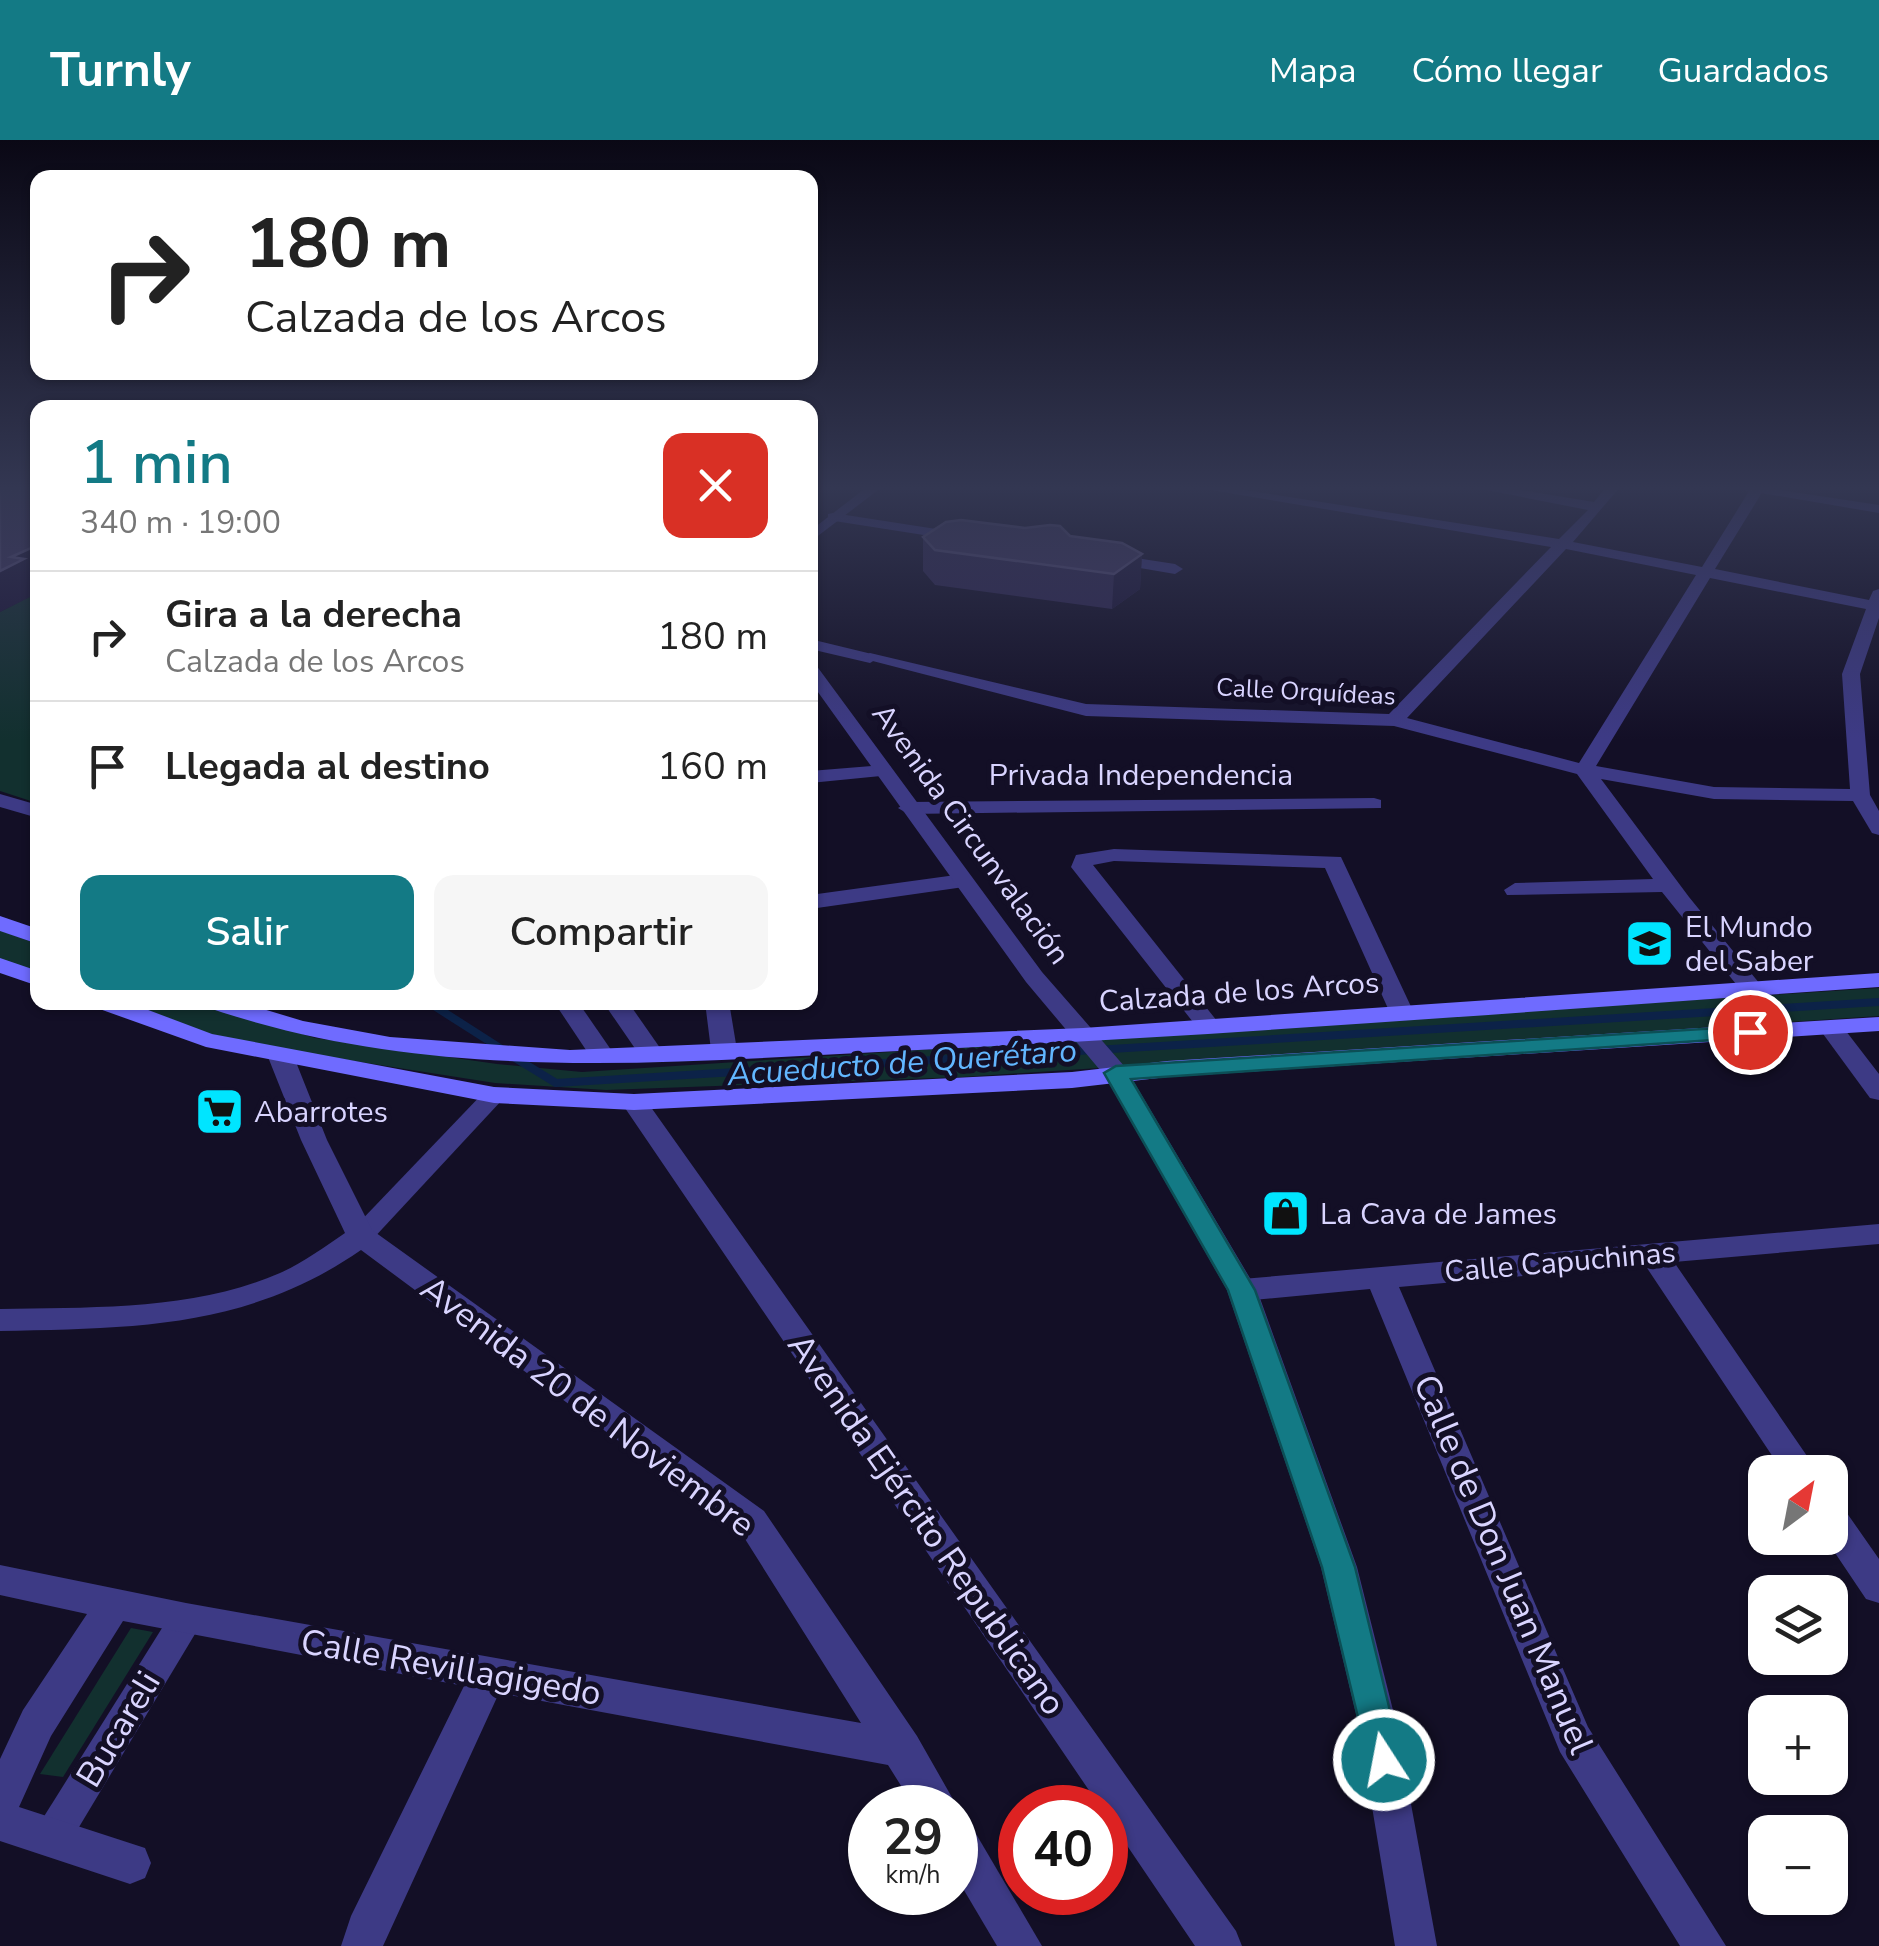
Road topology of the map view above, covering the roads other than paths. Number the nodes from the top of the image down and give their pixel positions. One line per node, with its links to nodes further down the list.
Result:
1 (1536, 571): 8 (street)
2 (1703, 571): 3 (street)
3 (1707, 572): 4 (street); 9 (street)
4 (1875, 599): 12 (street)
5 (818, 646): 6 (street, Calle Orquídeas)
6 (870, 658): 8 (street, Calle Orquídeas)
7 (818, 680): 10 (street, Avenida Circunvalación)
8 (1394, 720): 9 (street, Calle Orquídeas)
9 (1584, 770): 12 (street, Calle Orquídeas); 19 (street)
10 (884, 772): 11 (street); 15 (street, Avenida Circunvalación)
11 (818, 776)
12 (1860, 795): 17 (street)
13 (0, 800): 16 (street)
14 (1374, 804): 15 (street, Privada Independencia)
15 (908, 808): 18 (street, Avenida Circunvalación)
16 (30, 809)
17 (1879, 829)
18 (962, 881): 21 (street); 37 (street, Avenida Circunvalación)
19 (1669, 885): 20 (street); 27 (street)
20 (1515, 890)
21 (818, 901)
22 (0, 924): 23 (main road)
23 (30, 934)
24 (0, 965): 25 (main road)
25 (30, 976)
26 (1879, 980): 27 (main road, Calzada de los Arcos)
27 (1752, 989): 33 (main road, Calzada de los Arcos)
28 (125, 1010): 40 (main road)
29 (253, 1010): 41 (main road, Calzada de los Arcos)
30 (571, 1010): 41 (street)
31 (621, 1010): 39 (street)
32 (718, 1010): 38 (street)
33 (1402, 1013): 35 (main road, Calzada de los Arcos); 35 (street)
34 (1879, 1024): 36 (main road)
35 (1210, 1026): 37 (main road, Calzada de los Arcos)
36 (1830, 1027): 42 (main road); 43 (street)
37 (1071, 1036): 38 (main road, Calzada de los Arcos); 42 (main road)
38 (724, 1050): 39 (main road, Calzada de los Arcos)
39 (652, 1055): 41 (main road, Calzada de los Arcos)
40 (281, 1057): 44 (main road); 47 (street, Avenida 20 de Noviembre)
41 (603, 1057)
42 (1116, 1073): 45 (main road); 50 (street)
43 (1879, 1092)
44 (494, 1095): 45 (main road); 47 (street)
45 (634, 1102): 68 (street, Avenida Ejército Republicano)
46 (1879, 1234): 48 (street, Calle Capuchinas)
47 (361, 1236): 51 (street); 59 (street, Avenida 20 de Noviembre)
48 (1653, 1254): 49 (street, Calle Capuchinas); 52 (street)
49 (1380, 1277): 50 (street, Calle Capuchinas); 70 (street, Calle de Don Juan Manuel)
50 (1242, 1290): 69 (street)
51 (0, 1320)
52 (1789, 1455)
53 (1848, 1542): 55 (street)
54 (0, 1580): 56 (street, Calle Revillagigedo)
55 (1879, 1588)
56 (115, 1602): 57 (street, Calle Revillagigedo); 61 (street)
57 (186, 1618): 58 (street, Calle Revillagigedo); 63 (street, Bucareli)
58 (489, 1674): 59 (street, Calle Revillagigedo); 66 (street)
59 (903, 1748): 60 (street, Avenida 20 de Noviembre)
60 (925, 1785)
61 (0, 1803)
62 (0, 1821): 63 (street)
63 (51, 1839): 64 (street)
64 (130, 1863)
65 (978, 1874): 67 (street)
66 (362, 1946)
67 (1021, 1946)
68 (1220, 1946)
69 (1416, 1946)
70 (1705, 1946)

